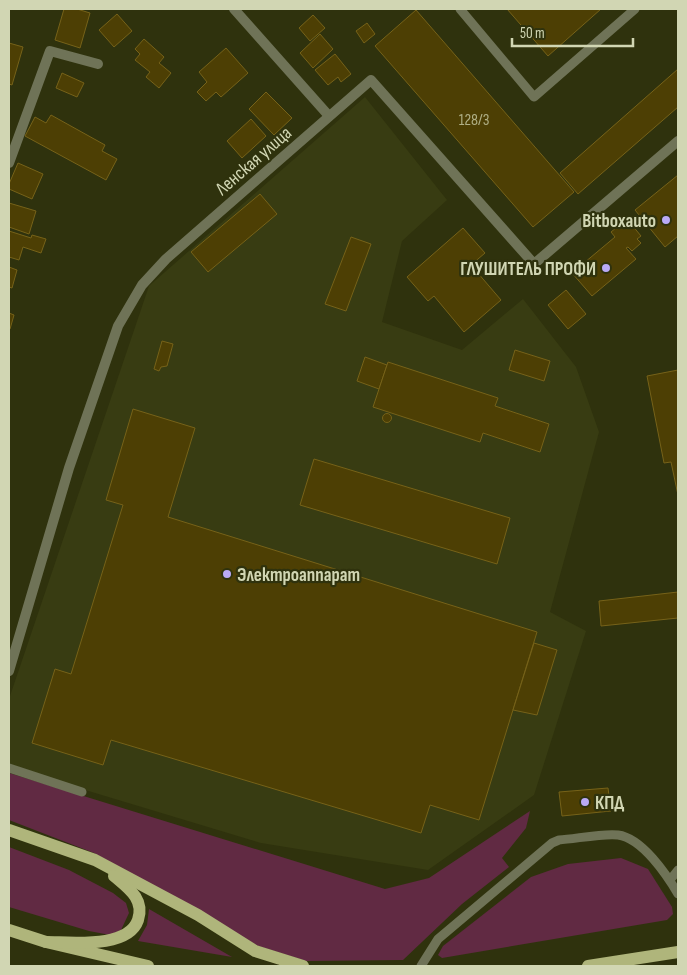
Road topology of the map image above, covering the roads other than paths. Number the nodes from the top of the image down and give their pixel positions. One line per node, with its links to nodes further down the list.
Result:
1 (234, 9): 5 (street)
2 (460, 9): 3 (lane)
3 (635, 9)
4 (98, 64): 7 (street)
5 (329, 116): 6 (street, Ленская улица); 8 (street, Ленская улица)
6 (678, 141)
7 (9, 162)
8 (9, 671)
9 (9, 768): 10 (lane)
10 (82, 792)
11 (9, 830): 12 (main road)
12 (95, 860): 17 (main road); 20 (main road)
13 (678, 870): 14 (lane)
14 (670, 880): 15 (lane); 21 (lane)
15 (678, 894)
16 (9, 930): 17 (main road)
17 (46, 942): 19 (main road)
18 (678, 952): 22 (main road)
19 (148, 966)
20 (303, 966)
21 (421, 966)
22 (588, 966)

